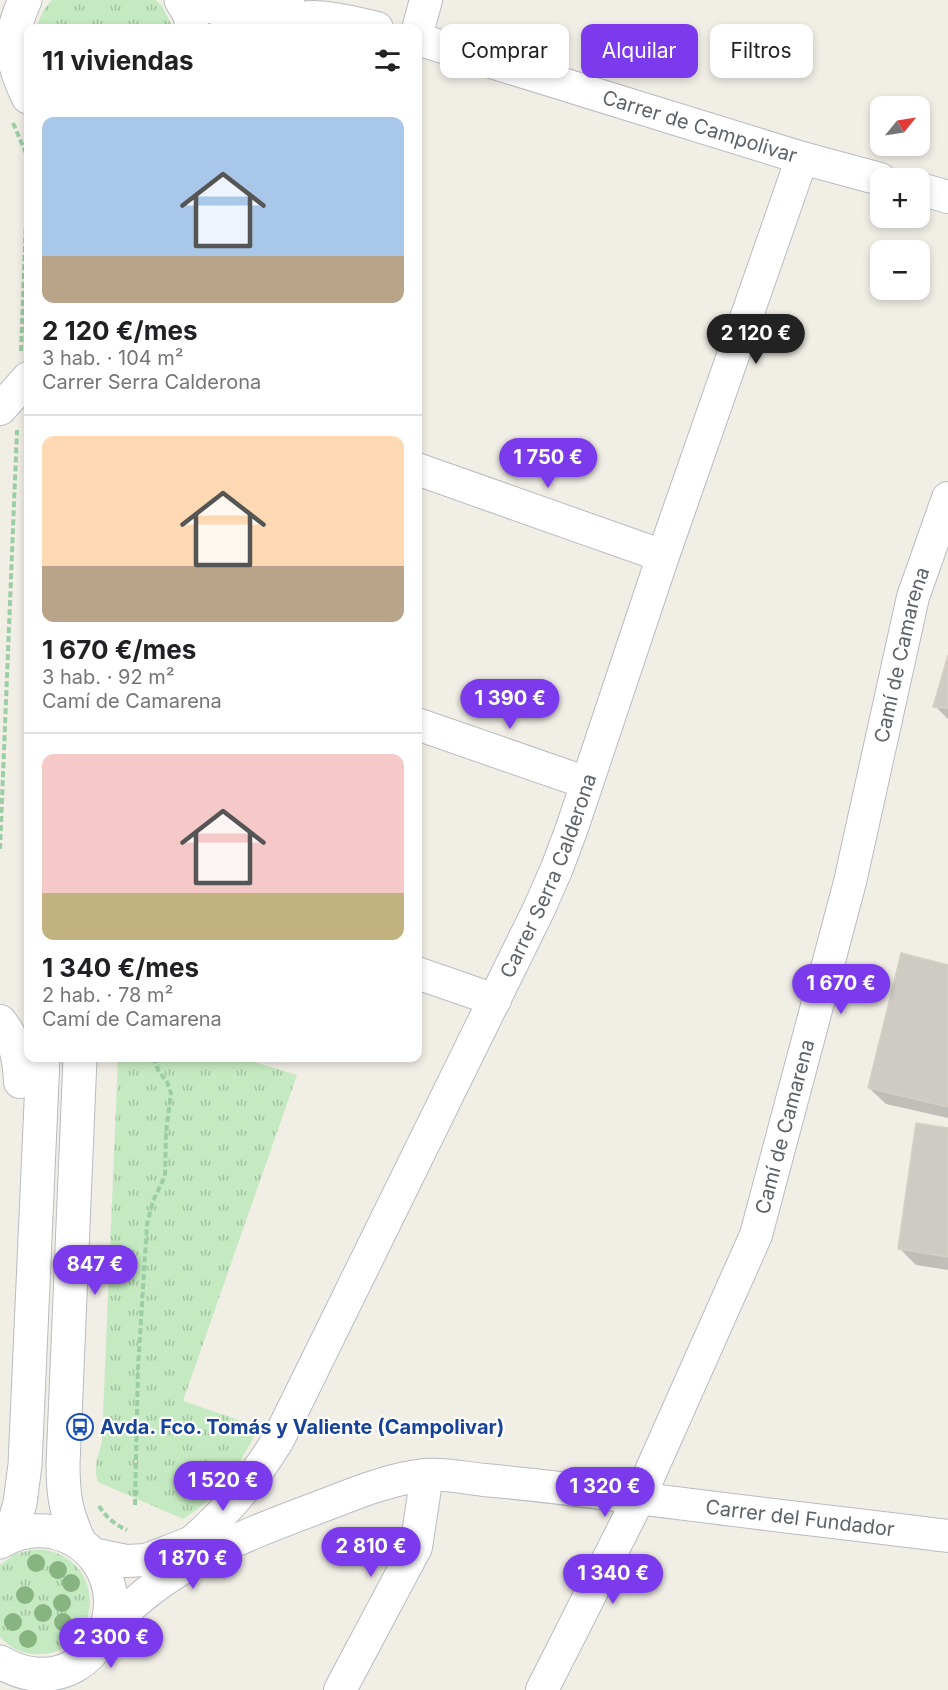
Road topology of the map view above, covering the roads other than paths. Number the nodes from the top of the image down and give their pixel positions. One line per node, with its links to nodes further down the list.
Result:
1 (25, 0): 12 (main road)
2 (181, 0): 7 (main road)
3 (194, 0): 4 (street)
4 (298, 0)
5 (320, 0): 10 (street)
6 (426, 0): 11 (street)
7 (191, 24)
8 (270, 24): 9 (street)
9 (358, 24)
10 (367, 24)
11 (419, 24)
12 (6, 41): 14 (main road)
13 (422, 41): 15 (street, Carrer de Campolivar)
14 (24, 89)
15 (802, 158): 16 (street, Carrer de Campolivar); 21 (street, Carrer Serra Calderona)
16 (870, 176)
17 (930, 192): 18 (street)
18 (948, 196)
19 (422, 471): 21 (street)
20 (948, 498): 33 (street, Camí de Camarena)
21 (663, 556): 23 (street, Carrer Serra Calderona)
22 (422, 726): 23 (street)
23 (587, 783): 25 (street, Carrer Serra Calderona)
24 (422, 975): 25 (street)
25 (495, 999): 37 (street, Carrer Serra Calderona)
26 (0, 1021): 30 (street)
27 (0, 1036): 30 (street)
28 (44, 1062): 31 (main road)
29 (80, 1062): 38 (main road)
30 (20, 1082): 31 (main road)
31 (34, 1272): 36 (main road)
32 (427, 1475): 33 (street, Carrer del Fundador); 34 (street, Carrer del Fundador); 42 (street)
33 (639, 1498): 35 (street, Carrer del Fundador); 43 (street, Camí de Camarena)
34 (264, 1527): 37 (street, Carrer del Fundador); 39 (street, Carrer del Fundador)
35 (948, 1536)
36 (2, 1541): 38 (main road)
37 (192, 1542): 38 (street, Carrer del Fundador)
38 (86, 1548): 39 (main road)
39 (105, 1633): 41 (main road)
40 (0, 1662): 41 (main road)
41 (66, 1678)
42 (340, 1690)
43 (542, 1690)

